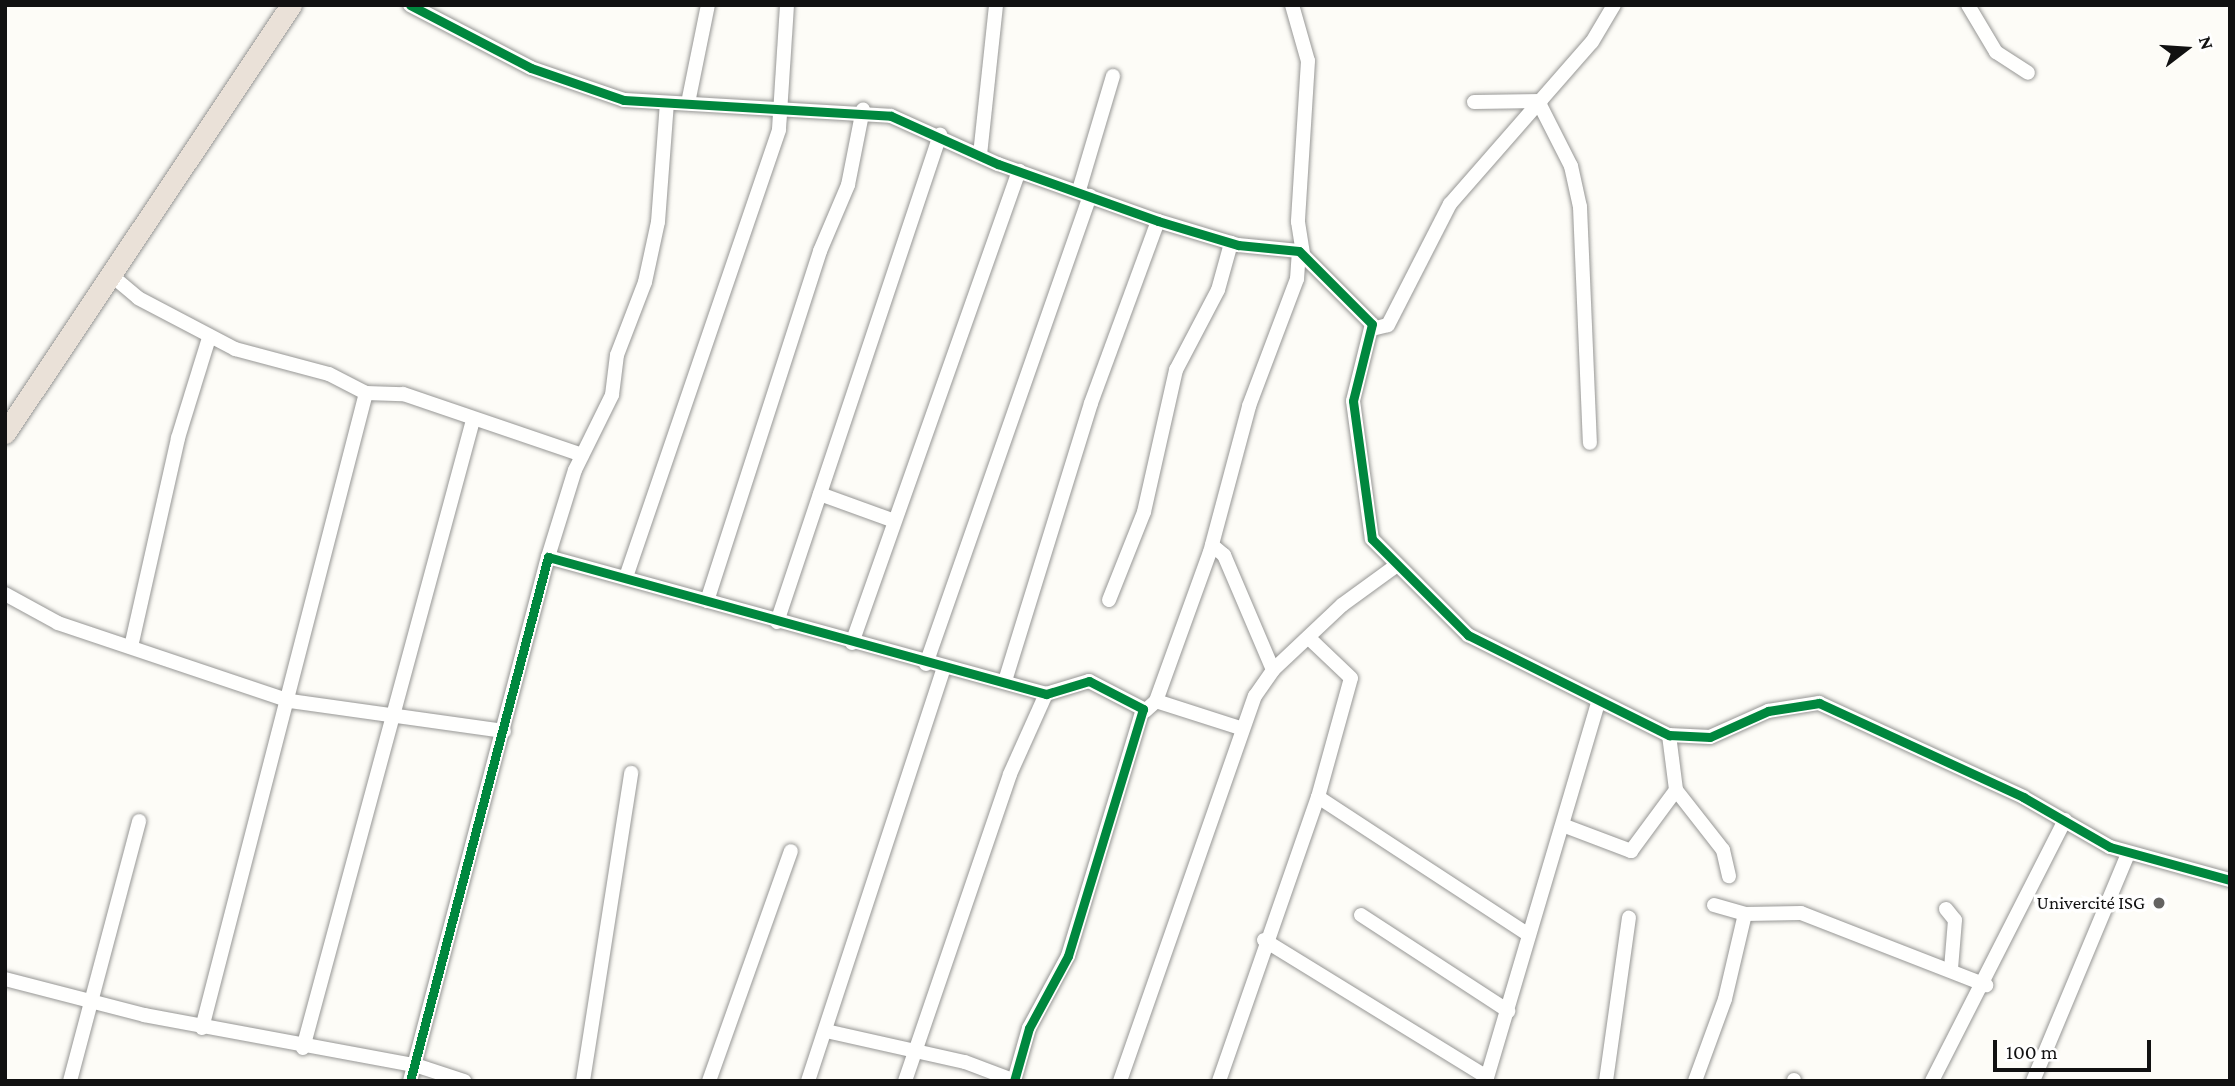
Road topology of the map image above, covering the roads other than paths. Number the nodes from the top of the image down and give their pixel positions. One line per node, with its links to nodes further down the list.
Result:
1 (291, 5): 24 (highway)
2 (709, 5): 14 (street)
3 (787, 5): 15 (street)
4 (996, 5): 18 (street)
5 (1292, 5): 23 (street)
6 (1614, 5): 12 (street)
7 (1968, 5): 9 (street)
8 (415, 7): 13 (street)
9 (2028, 73)
10 (1113, 76): 20 (street)
11 (1474, 102): 12 (street)
12 (1540, 102): 25 (street); 30 (street)
13 (667, 103): 14 (street); 31 (street)
14 (688, 103): 15 (street)
15 (779, 107): 16 (street); 37 (street)
16 (863, 109): 17 (street); 40 (street)
17 (940, 135): 18 (street); 32 (street)
18 (980, 155): 19 (street)
19 (1019, 171): 20 (street); 33 (street)
20 (1085, 193): 21 (street); 45 (street)
21 (1158, 221): 22 (street); 48 (street)
22 (1231, 243): 23 (street); 39 (street)
23 (1301, 252): 25 (street); 34 (street)
24 (111, 275): 26 (street); 29 (highway)
25 (1373, 329): 36 (street)
26 (209, 338): 27 (street); 44 (street)
27 (366, 393): 28 (street); 50 (street)
28 (473, 420): 31 (street); 53 (street)
29 (5, 433)
30 (1590, 443)
31 (582, 455): 35 (street)
32 (820, 494): 33 (street); 41 (street)
33 (892, 520): 43 (street)
34 (1212, 545): 47 (street); 52 (street)
35 (548, 557): 37 (street); 55 (street)
36 (1397, 565): 42 (street); 51 (street)
37 (626, 577): 40 (street)
38 (5, 594): 44 (street)
39 (1110, 600)
40 (708, 601): 41 (street)
41 (777, 622): 43 (street)
42 (1308, 637): 47 (street); 59 (street)
43 (852, 643): 45 (street)
44 (131, 647): 50 (street)
45 (926, 664): 46 (street)
46 (944, 668): 48 (street); 80 (street)
47 (1273, 670): 54 (street)
48 (1005, 681): 49 (street)
49 (1046, 694): 52 (street); 82 (street)
50 (289, 701): 53 (street); 79 (street)
51 (1598, 704): 56 (street); 62 (street)
52 (1150, 706): 54 (street); 92 (street)
53 (396, 717): 55 (street); 81 (street)
54 (1240, 728): 93 (street)
55 (503, 731): 83 (street)
56 (1669, 735): 58 (street); 60 (street)
57 (631, 773): 88 (street)
58 (1676, 790): 62 (street); 65 (street)
59 (1318, 797): 72 (street); 73 (street)
60 (2065, 820): 64 (street); 76 (street)
61 (139, 821): 77 (street)
62 (1565, 826): 72 (street)
63 (791, 851): 89 (street)
64 (2128, 855): 66 (street); 98 (street)
65 (1729, 876)
66 (2230, 880)
67 (1714, 905): 69 (street)
68 (1946, 909): 74 (street)
69 (1745, 914): 74 (street); 96 (street)
70 (1362, 915): 78 (street)
71 (1629, 918): 95 (street)
72 (1529, 935): 78 (street)
73 (1264, 940): 84 (street); 94 (street)
74 (1951, 969): 76 (street)
75 (5, 979): 77 (street)
76 (1986, 985): 97 (street)
77 (89, 1001): 79 (street); 85 (street)
78 (1508, 1011): 84 (street)
79 (202, 1028): 81 (street)
80 (826, 1031): 82 (street); 90 (street)
81 (303, 1048): 83 (street)
82 (914, 1053): 91 (street); 92 (street)
83 (415, 1065): 86 (street); 87 (street)
84 (1487, 1079)
85 (70, 1081)
86 (410, 1081)
87 (464, 1081)
88 (583, 1081)
89 (709, 1081)
90 (808, 1081)
91 (905, 1081)
92 (1015, 1081)
93 (1120, 1081)
94 (1219, 1081)
95 (1606, 1081)
96 (1695, 1081)
97 (1932, 1081)
98 (2033, 1081)

